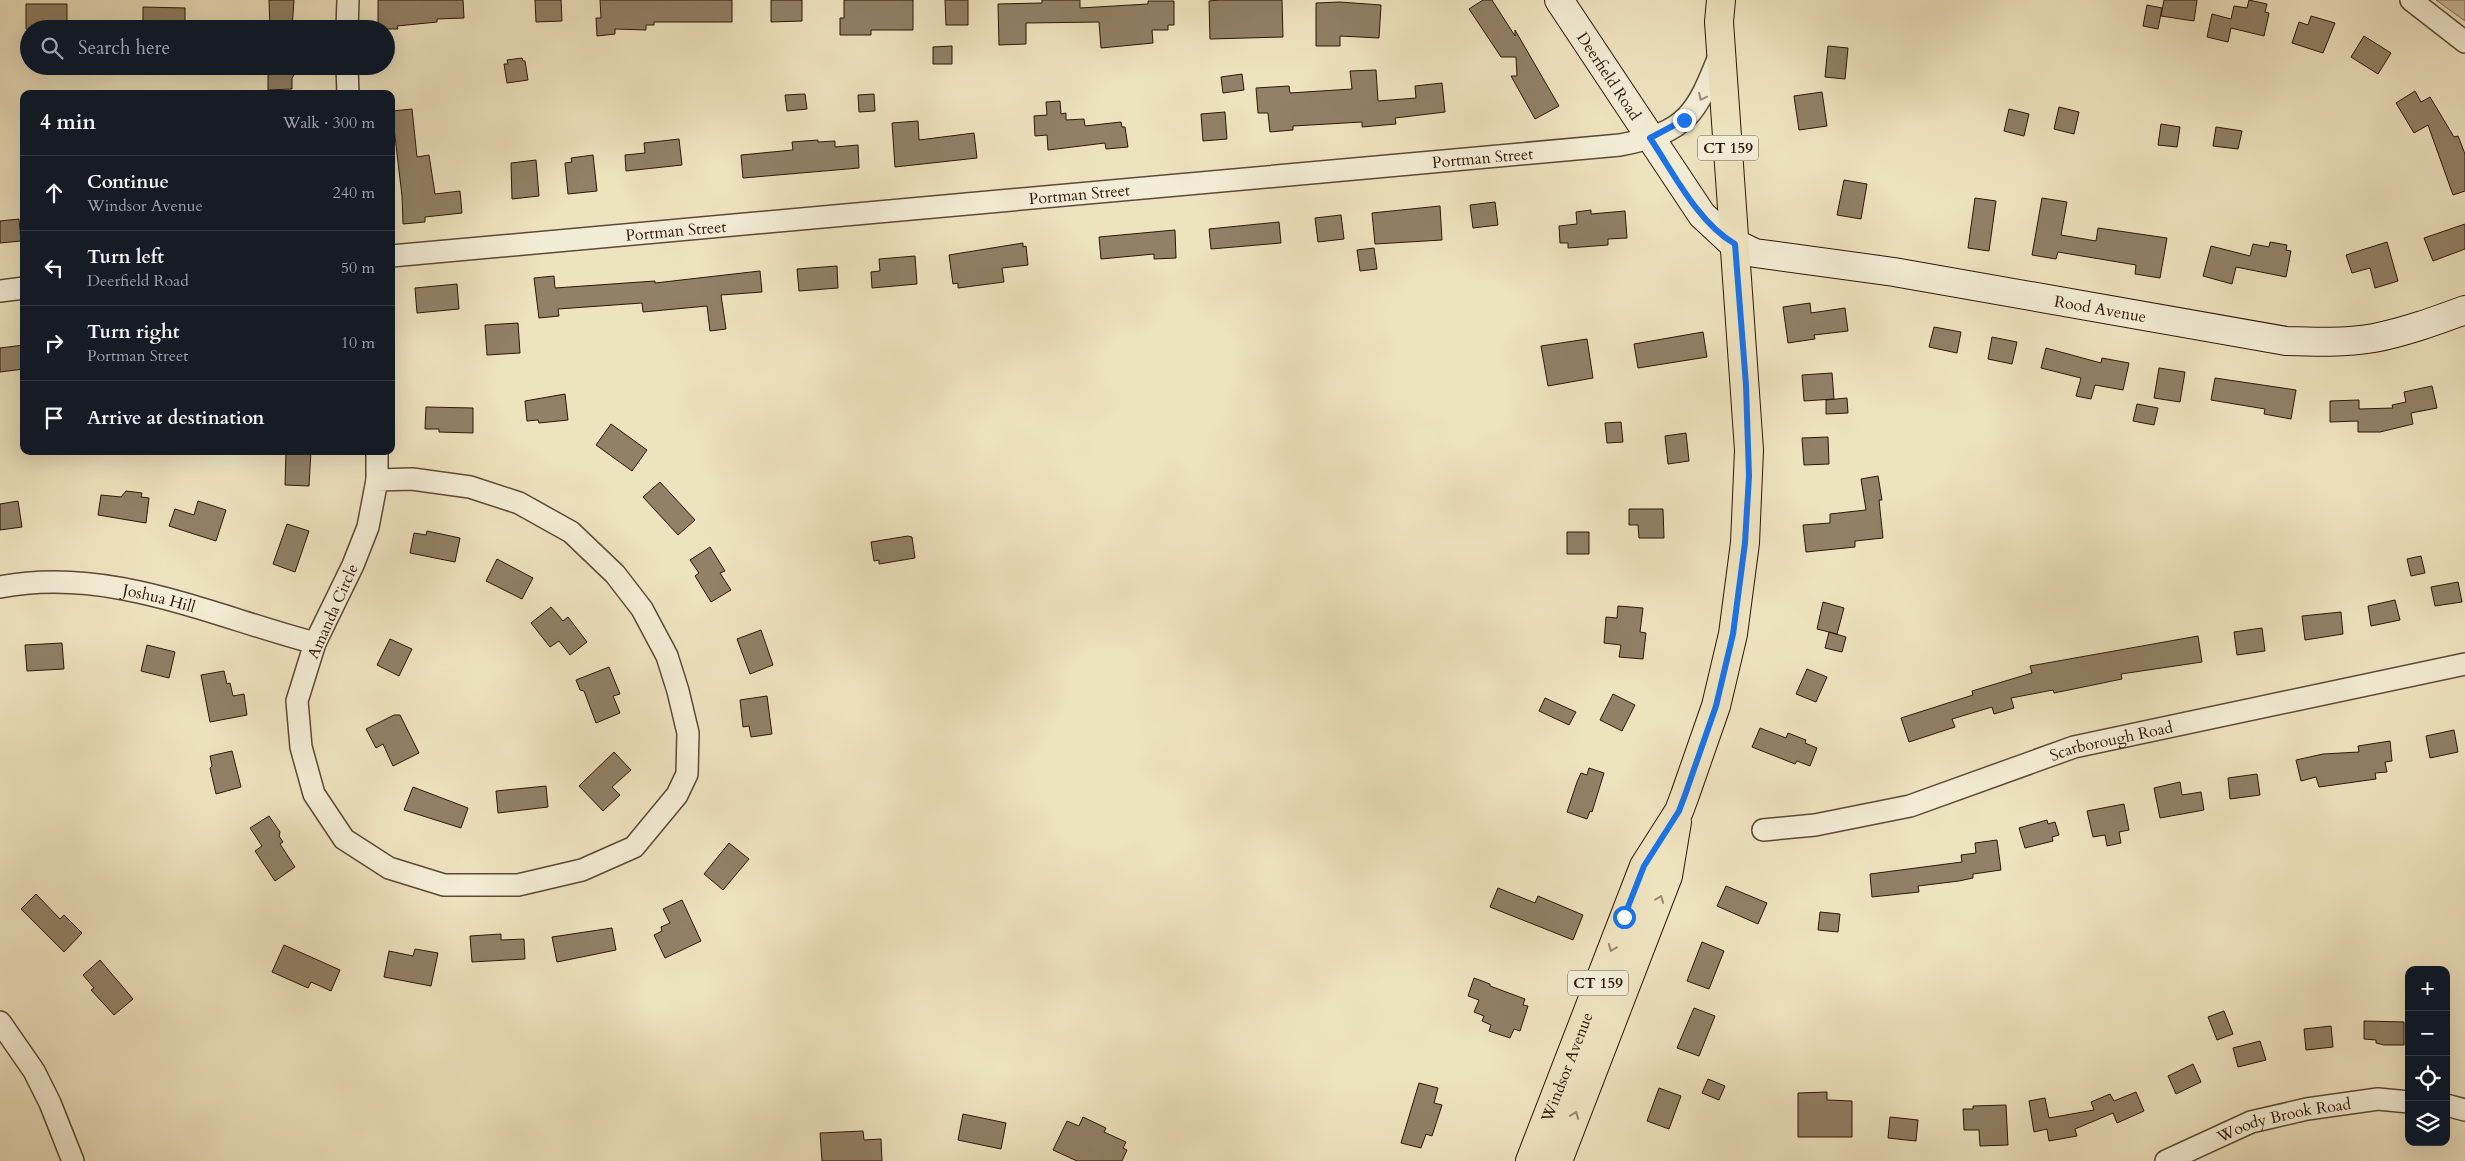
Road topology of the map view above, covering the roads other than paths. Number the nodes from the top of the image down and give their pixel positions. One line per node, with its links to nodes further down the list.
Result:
1 (348, 0): 5 (street)
2 (1559, 0): 10 (street, Deerfield Road)
3 (2411, 0): 6 (street)
4 (1717, 7): 7 (main road, Windsor Avenue / CT 159)
5 (347, 20)
6 (2465, 42)
7 (1721, 52): 10 (street, Portman Street, one-way to 10); 11 (main road, Windsor Avenue / CT 159)
8 (347, 75): 9 (street)
9 (348, 90)
10 (1650, 138): 11 (street, Deerfield Road); 12 (street, Portman Street)
11 (1735, 244): 15 (street, Rood Avenue); 21 (main road, Windsor Avenue / CT 159)
12 (395, 256)
13 (20, 288): 14 (street)
14 (0, 291)
15 (2465, 310)
16 (377, 455): 17 (street, Amanda Circle)
17 (377, 480): 19 (street, Amanda Circle); 19 (street, Amanda Circle)
18 (0, 587): 19 (street, Joshua Hill)
19 (315, 643)
20 (2465, 664): 22 (street, Scarborough Road)
21 (1679, 811): 27 (main road, Windsor Avenue / CT 159, one-way to 27); 29 (main road, Windsor Avenue / CT 159, one-way to 21)
22 (1763, 830)
23 (0, 1022): 28 (street)
24 (2405, 1102): 30 (street, Woody Brook Road)
25 (2450, 1106): 26 (street)
26 (2465, 1110)
27 (1539, 1156)
28 (72, 1161)
29 (1558, 1161)
30 (2166, 1161)

